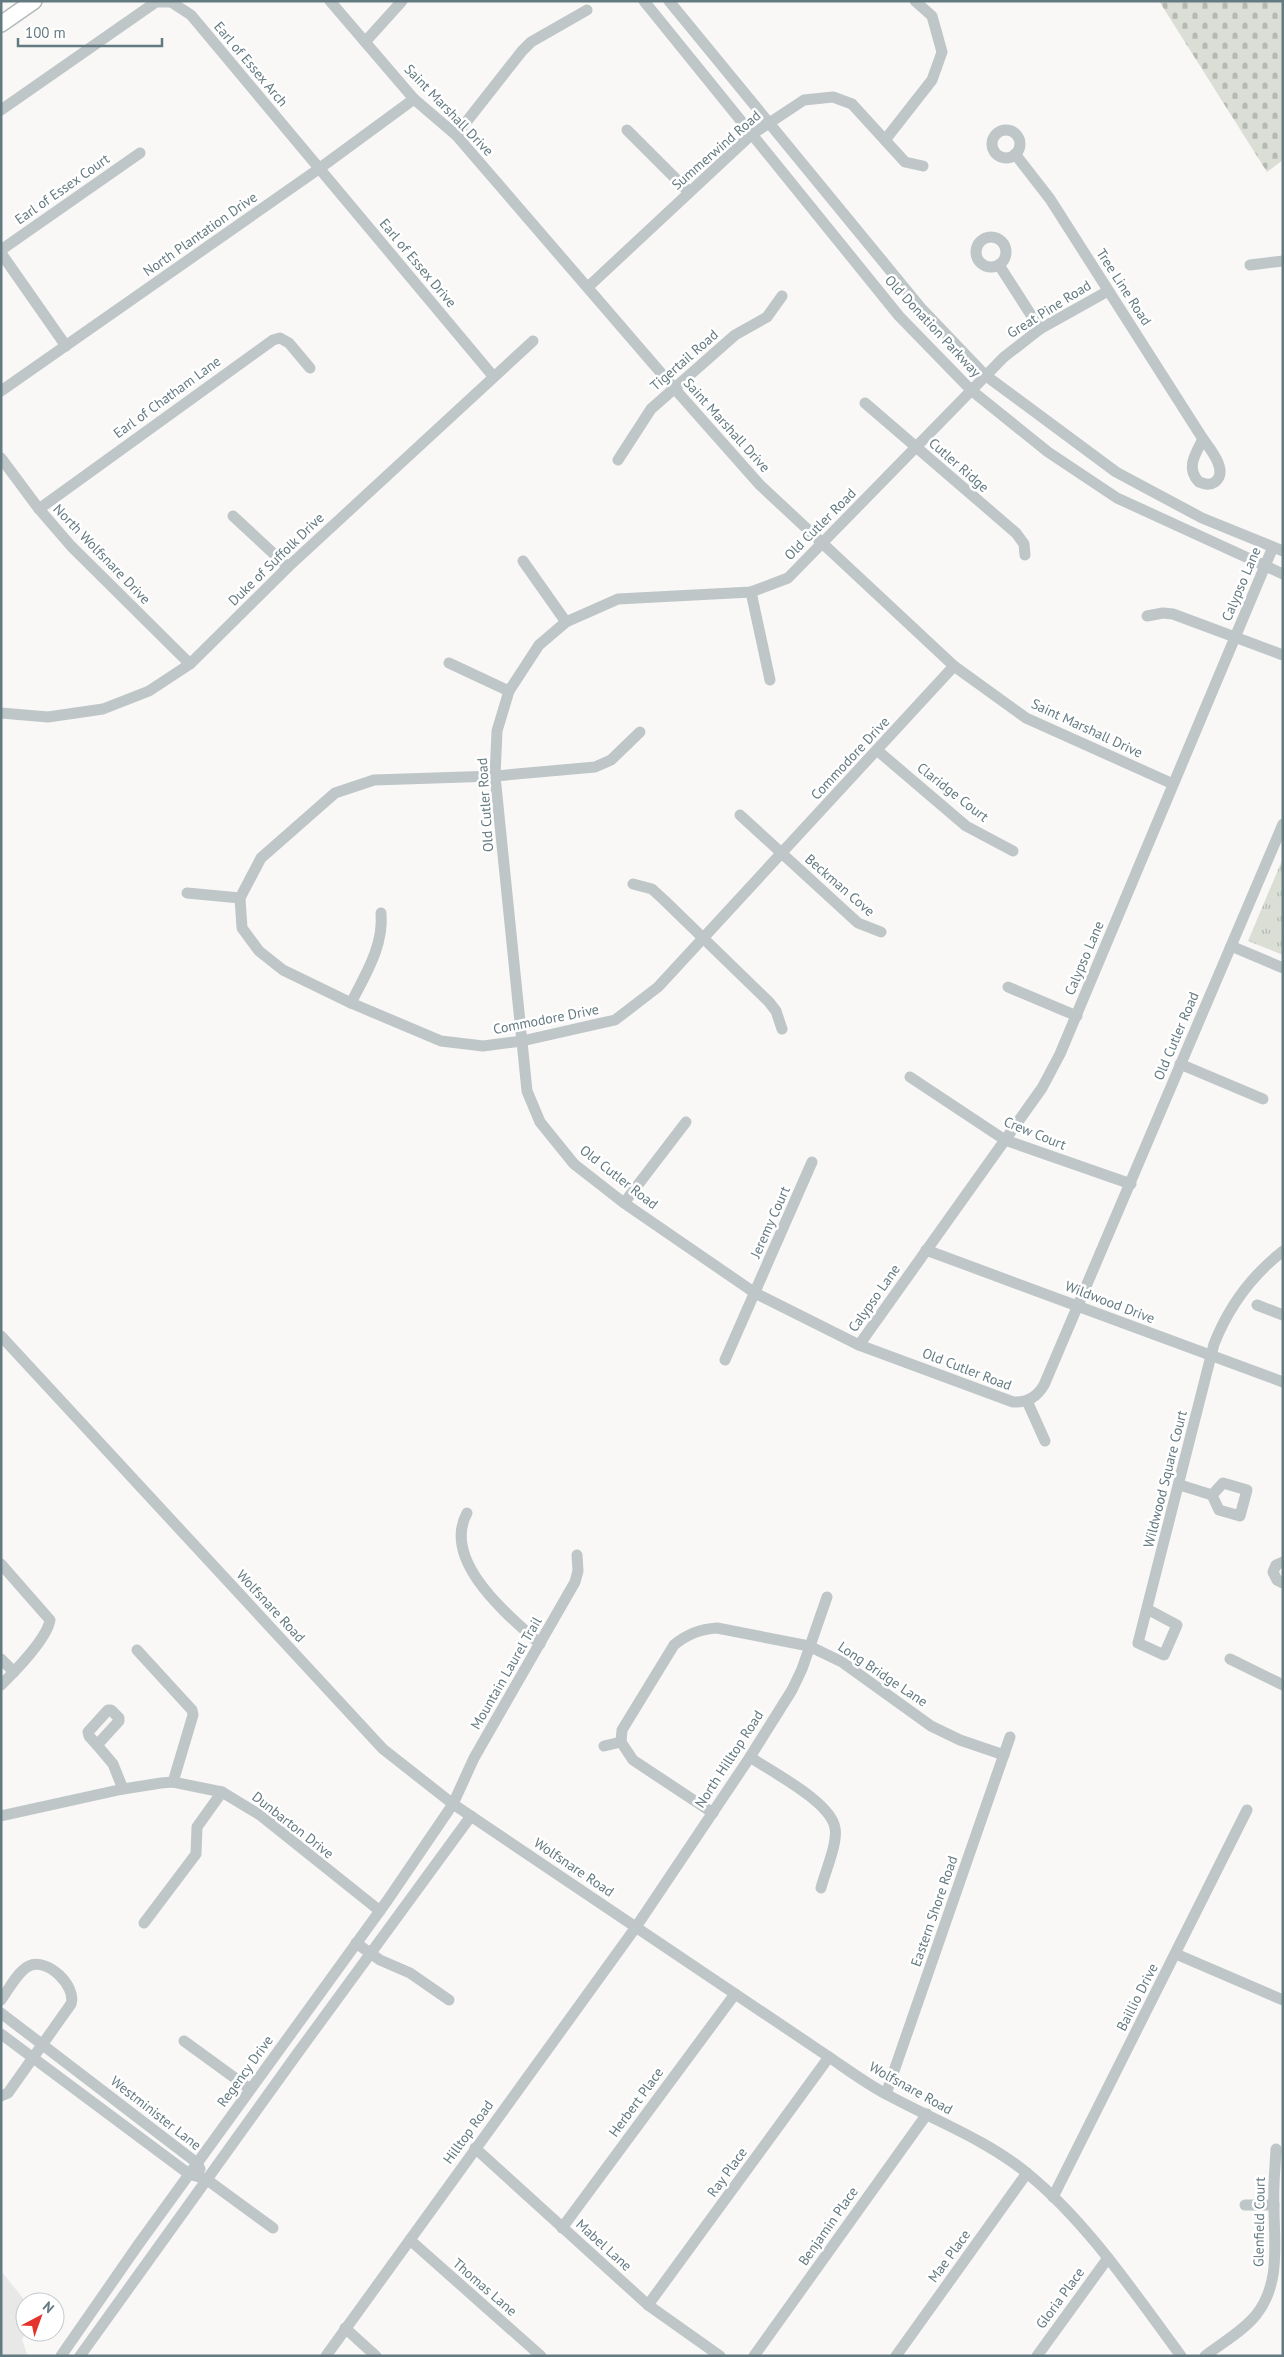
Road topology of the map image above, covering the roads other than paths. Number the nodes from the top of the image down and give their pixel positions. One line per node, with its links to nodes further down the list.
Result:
1 (34, 1): 8 (main road)
2 (330, 1): 9 (street, Saint Marshall Drive)
3 (402, 1): 9 (street)
4 (644, 1): 15 (street, Old Donation Parkway)
5 (669, 1): 12 (street, Old Donation Parkway)
6 (915, 1): 16 (street)
7 (587, 10): 14 (street)
8 (1, 24)
9 (366, 42): 10 (street, Saint Marshall Drive)
10 (414, 99): 14 (street, Saint Marshall Drive); 20 (street, North Plantation Drive)
11 (1, 110): 20 (street, Earl of Essex Arch)
12 (768, 122): 15 (street, Summerwind Road); 16 (street, Summerwind Road); 33 (street, Old Donation Parkway)
13 (627, 130): 21 (street)
14 (456, 135): 26 (street, Saint Marshall Drive)
15 (751, 135): 21 (street, Summerwind Road); 36 (street, Old Donation Parkway)
16 (885, 140): 19 (street, Summerwind Road)
17 (140, 153): 22 (street, Earl of Essex Court)
18 (1016, 154): 27 (street, Tree Line Road)
19 (923, 166)
20 (320, 168): 31 (street, North Plantation Drive); 34 (street, Earl of Essex Drive)
21 (689, 192): 26 (street, Summerwind Road)
22 (1, 251): 31 (street)
23 (1283, 261): 25 (street)
24 (999, 265): 29 (street)
25 (1250, 265)
26 (588, 287): 35 (street, Saint Marshall Drive)
27 (1108, 291): 29 (street, Great Pine Road); 39 (street, Tree Line Road)
28 (782, 296): 35 (street, Tigertail Road)
29 (1040, 330): 33 (street, Great Pine Road)
30 (533, 341): 34 (street, Duke of Suffolk Drive)
31 (66, 346): 37 (street, North Plantation Drive)
32 (310, 368): 43 (street, Earl of Chatham Lane)
33 (985, 375): 36 (street, Old Cutler Road); 46 (street, Old Donation Parkway)
34 (492, 376): 49 (street, Duke of Suffolk Drive)
35 (674, 388): 42 (street, Tigertail Road); 45 (street, Saint Marshall Drive)
36 (971, 390): 40 (street, Old Cutler Road); 50 (street, Old Donation Parkway)
37 (1, 391)
38 (865, 403): 40 (street, Cutler Ridge)
39 (1203, 439)
40 (916, 447): 45 (street, Old Cutler Road); 47 (street, Cutler Ridge)
41 (1, 458): 43 (street, North Wolfsnare Drive)
42 (618, 460)
43 (39, 510): 58 (street, North Wolfsnare Drive)
44 (233, 516): 49 (street)
45 (823, 543): 52 (street, Old Cutler Road); 59 (street, Saint Marshall Drive)
46 (1278, 549): 50 (street, Calypso Lane)
47 (1025, 554)
48 (523, 561): 54 (street)
49 (288, 567): 58 (street, Duke of Suffolk Drive)
50 (1265, 567): 51 (street, Old Donation Parkway); 55 (street, Calypso Lane)
51 (1283, 574)
52 (751, 592): 54 (street, Old Cutler Road); 60 (street)
53 (1147, 616): 55 (street)
54 (566, 622): 61 (street, Old Cutler Road)
55 (1235, 636): 56 (street); 66 (street, Calypso Lane)
56 (1283, 655)
57 (449, 663): 61 (street)
58 (190, 664): 62 (street, Duke of Suffolk Drive)
59 (954, 666): 64 (street, Commodore Drive); 66 (street, Saint Marshall Drive)
60 (770, 680)
61 (509, 691): 65 (street, Old Cutler Road)
62 (1, 713)
63 (640, 732): 65 (street)
64 (878, 751): 69 (street, Claridge Court); 70 (street, Commodore Drive)
65 (495, 776): 73 (street); 83 (street, Old Cutler Road)
66 (1173, 784): 81 (street, Calypso Lane)
67 (740, 815): 70 (street, Beckman Cove)
68 (1283, 824): 77 (street, Old Cutler Road)
69 (1013, 852)
70 (782, 854): 75 (street, Beckman Cove); 76 (street, Commodore Drive)
71 (633, 884): 76 (street)
72 (187, 893): 73 (street)
73 (240, 898): 80 (street, Commodore Drive)
74 (381, 913): 80 (street)
75 (881, 932)
76 (704, 938): 82 (street); 83 (street, Commodore Drive)
77 (1231, 946): 78 (street); 84 (street, Old Cutler Road)
78 (1283, 968)
79 (1008, 987): 81 (street)
80 (351, 1003): 83 (street, Commodore Drive)
81 (1076, 1016): 88 (street, Calypso Lane)
82 (782, 1029)
83 (522, 1041): 91 (street, Old Cutler Road)
84 (1180, 1064): 86 (street); 90 (street, Old Cutler Road)
85 (910, 1077): 88 (street, Crew Court)
86 (1263, 1099)
87 (686, 1122): 91 (street)
88 (1005, 1140): 90 (street, Crew Court); 92 (street, Calypso Lane)
89 (812, 1162): 94 (street, Jeremy Court)
90 (1131, 1184): 96 (street, Old Cutler Road)
91 (624, 1203): 94 (street, Old Cutler Road)
92 (926, 1250): 96 (street, Wildwood Drive); 99 (street, Calypso Lane)
93 (1283, 1251): 100 (street, Wildwood Square Court)
94 (755, 1294): 99 (street, Old Cutler Road); 101 (street, Jeremy Court)
95 (1257, 1305): 97 (street)
96 (1078, 1306): 100 (street, Wildwood Drive); 103 (street, Old Cutler Road)
97 (1283, 1315)
98 (1, 1336): 131 (street, Wolfsnare Road)
99 (859, 1345): 103 (street, Old Cutler Road)
100 (1211, 1357): 102 (street, Wildwood Drive); 105 (street, Wildwood Square Court)
101 (725, 1360)
102 (1283, 1382)
103 (1027, 1401): 104 (street)
104 (1045, 1441)
105 (1180, 1485): 106 (street); 113 (street, Wildwood Square Court)
106 (1212, 1495)
107 (467, 1513): 114 (street)
108 (578, 1555): 114 (street, Mountain Laurel Trail)
109 (1283, 1562): 111 (street)
110 (1, 1564): 119 (street)
111 (1283, 1583)
112 (827, 1598): 115 (street, North Hilltop Road)
113 (1147, 1609)
114 (540, 1644): 131 (street, Mountain Laurel Trail)
115 (809, 1646): 123 (street, Long Bridge Lane); 126 (street, Long Bridge Lane); 127 (street, North Hilltop Road)
116 (137, 1650): 128 (street)
117 (1230, 1659): 121 (street)
118 (1, 1660): 119 (street)
119 (14, 1672): 120 (street)
120 (1, 1685)
121 (1283, 1685)
122 (1010, 1737): 126 (street, Eastern Shore Road)
123 (621, 1742): 125 (street); 133 (street)
124 (97, 1745): 129 (street)
125 (604, 1746)
126 (1004, 1754): 157 (street, Eastern Shore Road)
127 (750, 1757): 133 (street, North Hilltop Road); 136 (street)
128 (173, 1782): 129 (street, Dunbarton Drive); 130 (street, Dunbarton Drive)
129 (123, 1789): 134 (street, Dunbarton Drive)
130 (222, 1792): 138 (street, Dunbarton Drive); 140 (street)
131 (452, 1804): 135 (street, Wolfsnare Road); 137 (street, Regency Drive)
132 (1247, 1810): 144 (street, Baillio Drive)
133 (712, 1813): 141 (street, North Hilltop Road)
134 (1, 1816)
135 (471, 1816): 139 (street); 141 (street, Wolfsnare Road)
136 (820, 1888)
137 (387, 1901): 138 (street, Regency Drive); 139 (street)
138 (380, 1911): 142 (street, Regency Drive)
139 (401, 1911): 143 (street)
140 (144, 1923)
141 (636, 1927): 145 (street, Wolfsnare Road); 160 (street, Hilltop Road)
142 (356, 1943): 143 (street); 152 (street, Regency Drive)
143 (370, 1954): 147 (street); 154 (street)
144 (1176, 1954): 148 (street); 166 (street, Baillio Drive)
145 (735, 1994): 155 (street, Wolfsnare Road); 170 (street, Herbert Place)
146 (1, 2000): 153 (street)
147 (449, 2000)
148 (1283, 2000)
149 (1, 2013): 153 (street, Westminister Lane)
150 (1, 2034): 153 (street, Westminister Lane)
151 (184, 2041): 156 (street)
152 (284, 2044): 154 (street); 156 (street, Regency Drive)
153 (39, 2050): 158 (street); 162 (street, Westminister Lane); 164 (street, Westminister Lane)
154 (296, 2054): 165 (street)
155 (829, 2057): 157 (street, Wolfsnare Road); 173 (street, Ray Place)
156 (250, 2089): 162 (street, Regency Drive)
157 (886, 2094): 159 (street, Wolfsnare Road)
158 (1, 2096)
159 (927, 2114): 163 (street, Wolfsnare Road); 182 (street, Benjamin Place)
160 (475, 2148): 170 (street, Mabel Lane); 171 (street, Hilltop Road)
161 (1276, 2149): 168 (street, Glenfield Court)
162 (197, 2163): 164 (street, Regency Drive); 165 (street, Westminister Lane)
163 (1027, 2173): 166 (street, Wolfsnare Road); 183 (street, Mae Place)
164 (189, 2174): 165 (street, Westminister Lane); 176 (street, Regency Drive)
165 (206, 2179): 169 (street); 177 (street)
166 (1053, 2197): 172 (street, Wolfsnare Road)
167 (1245, 2205): 168 (street)
168 (1274, 2205): 185 (street, Glenfield Court)
169 (273, 2228)
170 (562, 2228): 173 (street, Mabel Lane)
171 (410, 2240): 174 (street, Hilltop Road); 180 (street, Thomas Lane)
172 (1108, 2258): 175 (street, Wolfsnare Road); 184 (street, Gloria Place)
173 (648, 2305): 181 (street, Mabel Lane)
174 (345, 2328): 178 (street, Hilltop Road); 179 (street)
175 (1178, 2355)
176 (61, 2356)
177 (80, 2356)
178 (326, 2356)
179 (376, 2356)
180 (541, 2356)
181 (720, 2356)
182 (754, 2356)
183 (896, 2356)
184 (1036, 2356)
185 (1205, 2356)

